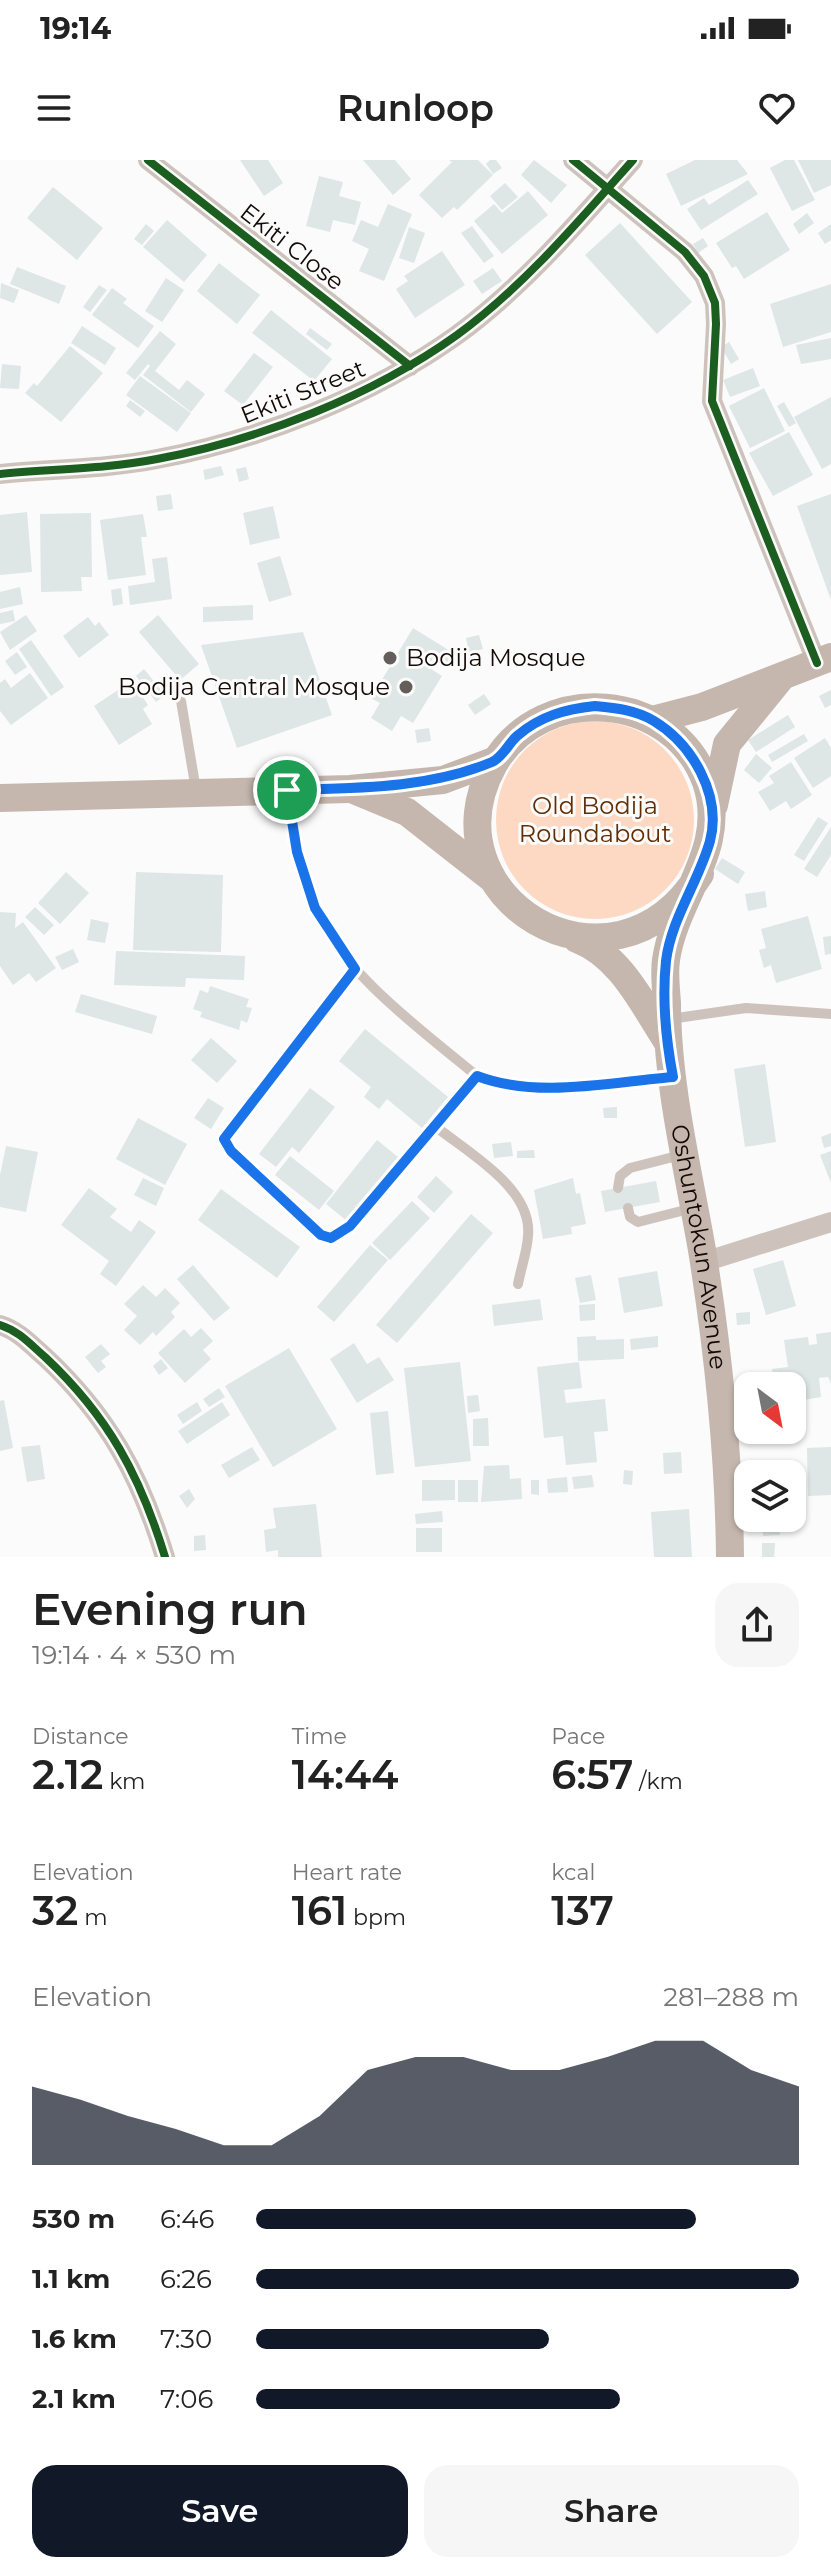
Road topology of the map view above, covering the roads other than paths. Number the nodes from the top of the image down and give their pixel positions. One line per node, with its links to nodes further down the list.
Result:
1 (148, 160): 5 (street, Ekiti Close)
2 (573, 160): 4 (street)
3 (633, 160): 4 (street, Ekiti Street)
4 (609, 187): 5 (street, Ekiti Street); 7 (street)
5 (410, 366): 6 (street, Ekiti Street)
6 (0, 474)
7 (824, 660): 8 (main road)
8 (783, 675): 10 (main road); 16 (main road)
9 (181, 701): 14 (lane)
10 (652, 720): 11 (main road); 16 (main road)
11 (496, 760): 12 (main road); 18 (main road)
12 (350, 789): 13 (main road); 18 (main road)
13 (287, 790): 14 (main road); 20 (lane)
14 (196, 792): 15 (main road)
15 (0, 798)
16 (711, 836): 17 (main road)
17 (700, 874): 19 (main road); 22 (main road, Oshuntokun Avenue)
18 (493, 879): 19 (main road)
19 (572, 937): 22 (main road, Oshuntokun Avenue)
20 (355, 969): 23 (lane); 25 (lane)
21 (831, 1014): 22 (lane)
22 (667, 1030): 24 (main road, Oshuntokun Avenue)
23 (477, 1076): 24 (lane); 25 (lane)
24 (673, 1077): 26 (main road, Oshuntokun Avenue)
25 (435, 1126): 32 (lane)
26 (685, 1154): 27 (lane); 29 (main road, Oshuntokun Avenue)
27 (618, 1188)
28 (628, 1208): 29 (lane)
29 (695, 1208): 31 (main road, Oshuntokun Avenue)
30 (831, 1222): 31 (street)
31 (704, 1262): 35 (main road, Oshuntokun Avenue)
32 (518, 1284)
33 (0, 1325): 34 (street)
34 (165, 1557)
35 (730, 1557)

